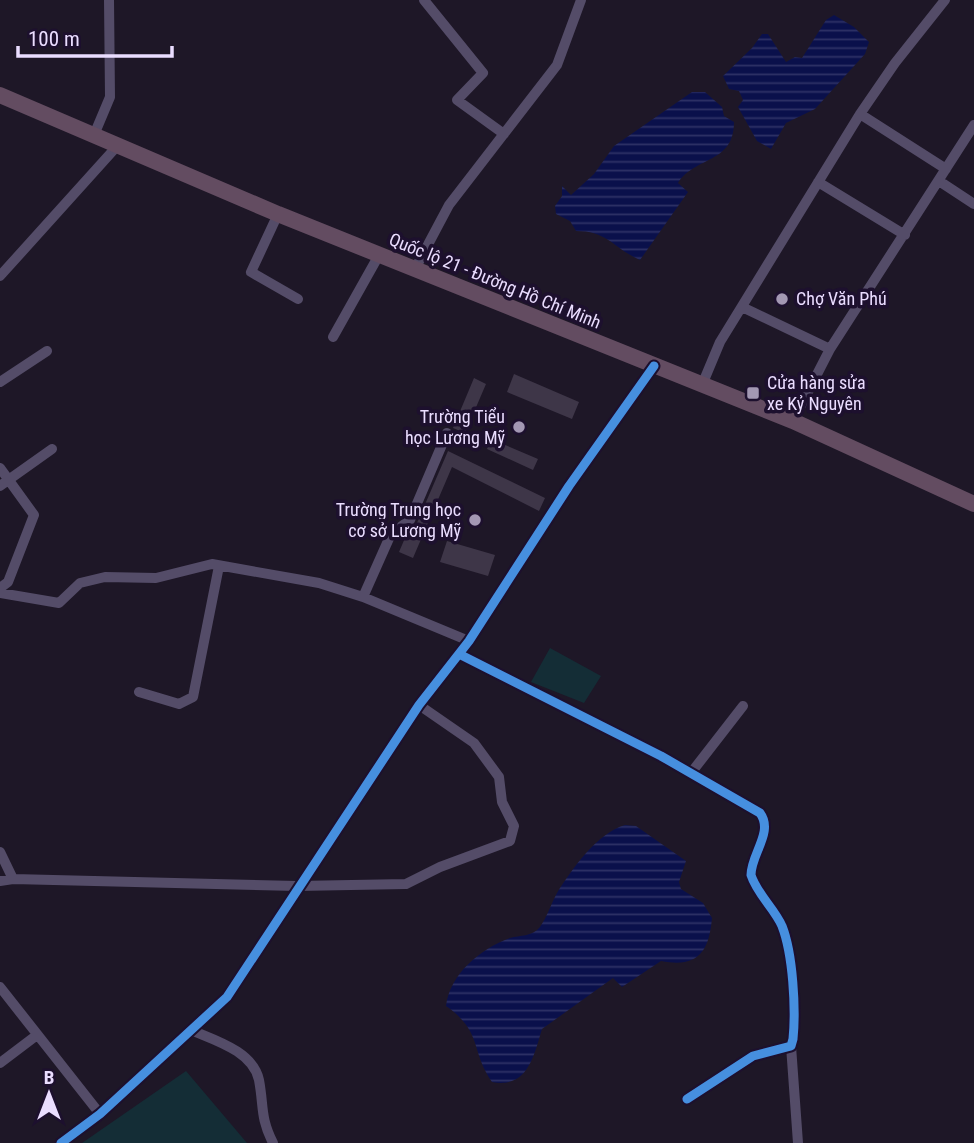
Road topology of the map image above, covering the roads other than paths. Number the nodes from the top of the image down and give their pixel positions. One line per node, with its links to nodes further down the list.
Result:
1 (109, 0): 9 (street)
2 (424, 0): 8 (street)
3 (581, 0): 8 (street)
4 (945, 0): 6 (street)
5 (0, 95): 9 (highway, Quốc lộ 21 - Đường Hồ Chí Minh)
6 (860, 114): 11 (street); 13 (street)
7 (974, 125): 11 (street)
8 (504, 134): 19 (street)
9 (94, 135): 10 (highway, Quốc lộ 21 - Đường Hồ Chí Minh)
10 (119, 144): 15 (highway, Quốc lộ 21 - Đường Hồ Chí Minh); 18 (street)
11 (946, 169): 12 (street)
12 (939, 181): 14 (street); 16 (street)
13 (818, 182): 16 (street); 22 (street)
14 (974, 204)
15 (278, 214): 17 (highway, Quốc lộ 21 - Đường Hồ Chí Minh); 21 (street)
16 (905, 235): 24 (street)
17 (379, 255): 19 (highway, Quốc lộ 21 - Đường Hồ Chí Minh); 23 (street)
18 (5, 262): 20 (street)
19 (415, 270): 26 (highway, Quốc lộ 21 - Đường Hồ Chí Minh)
20 (0, 276)
21 (298, 299)
22 (742, 307): 24 (street); 28 (street)
23 (333, 337)
24 (830, 349): 29 (street)
25 (47, 351): 27 (street)
26 (654, 366): 28 (highway, Quốc lộ 21 - Đường Hồ Chí Minh); 39 (street)
27 (0, 383)
28 (702, 385): 29 (highway, Quốc lộ 21 - Đường Hồ Chí Minh)
29 (793, 421): 34 (highway, Quốc lộ 21 - Đường Hồ Chí Minh)
30 (447, 433): 38 (street)
31 (52, 449): 33 (street)
32 (0, 468): 33 (street)
33 (4, 483): 36 (street)
34 (974, 504)
35 (219, 566): 37 (street); 38 (street); 41 (street)
36 (0, 588)
37 (0, 593)
38 (363, 597): 39 (street)
39 (469, 641): 40 (street)
40 (459, 654): 42 (street); 44 (street)
41 (139, 692)
42 (419, 705): 48 (street); 48 (street)
43 (743, 706): 44 (street)
44 (691, 773): 52 (street)
45 (0, 852): 46 (street)
46 (13, 878): 47 (street); 48 (street)
47 (0, 881)
48 (298, 886): 50 (street)
49 (0, 987): 51 (street)
50 (191, 1030): 55 (street); 57 (street)
51 (37, 1035): 53 (street); 55 (street)
52 (791, 1046): 54 (street); 58 (street)
53 (0, 1063)
54 (687, 1099)
55 (100, 1114): 56 (street)
56 (61, 1143)
57 (273, 1143)
58 (798, 1143)

